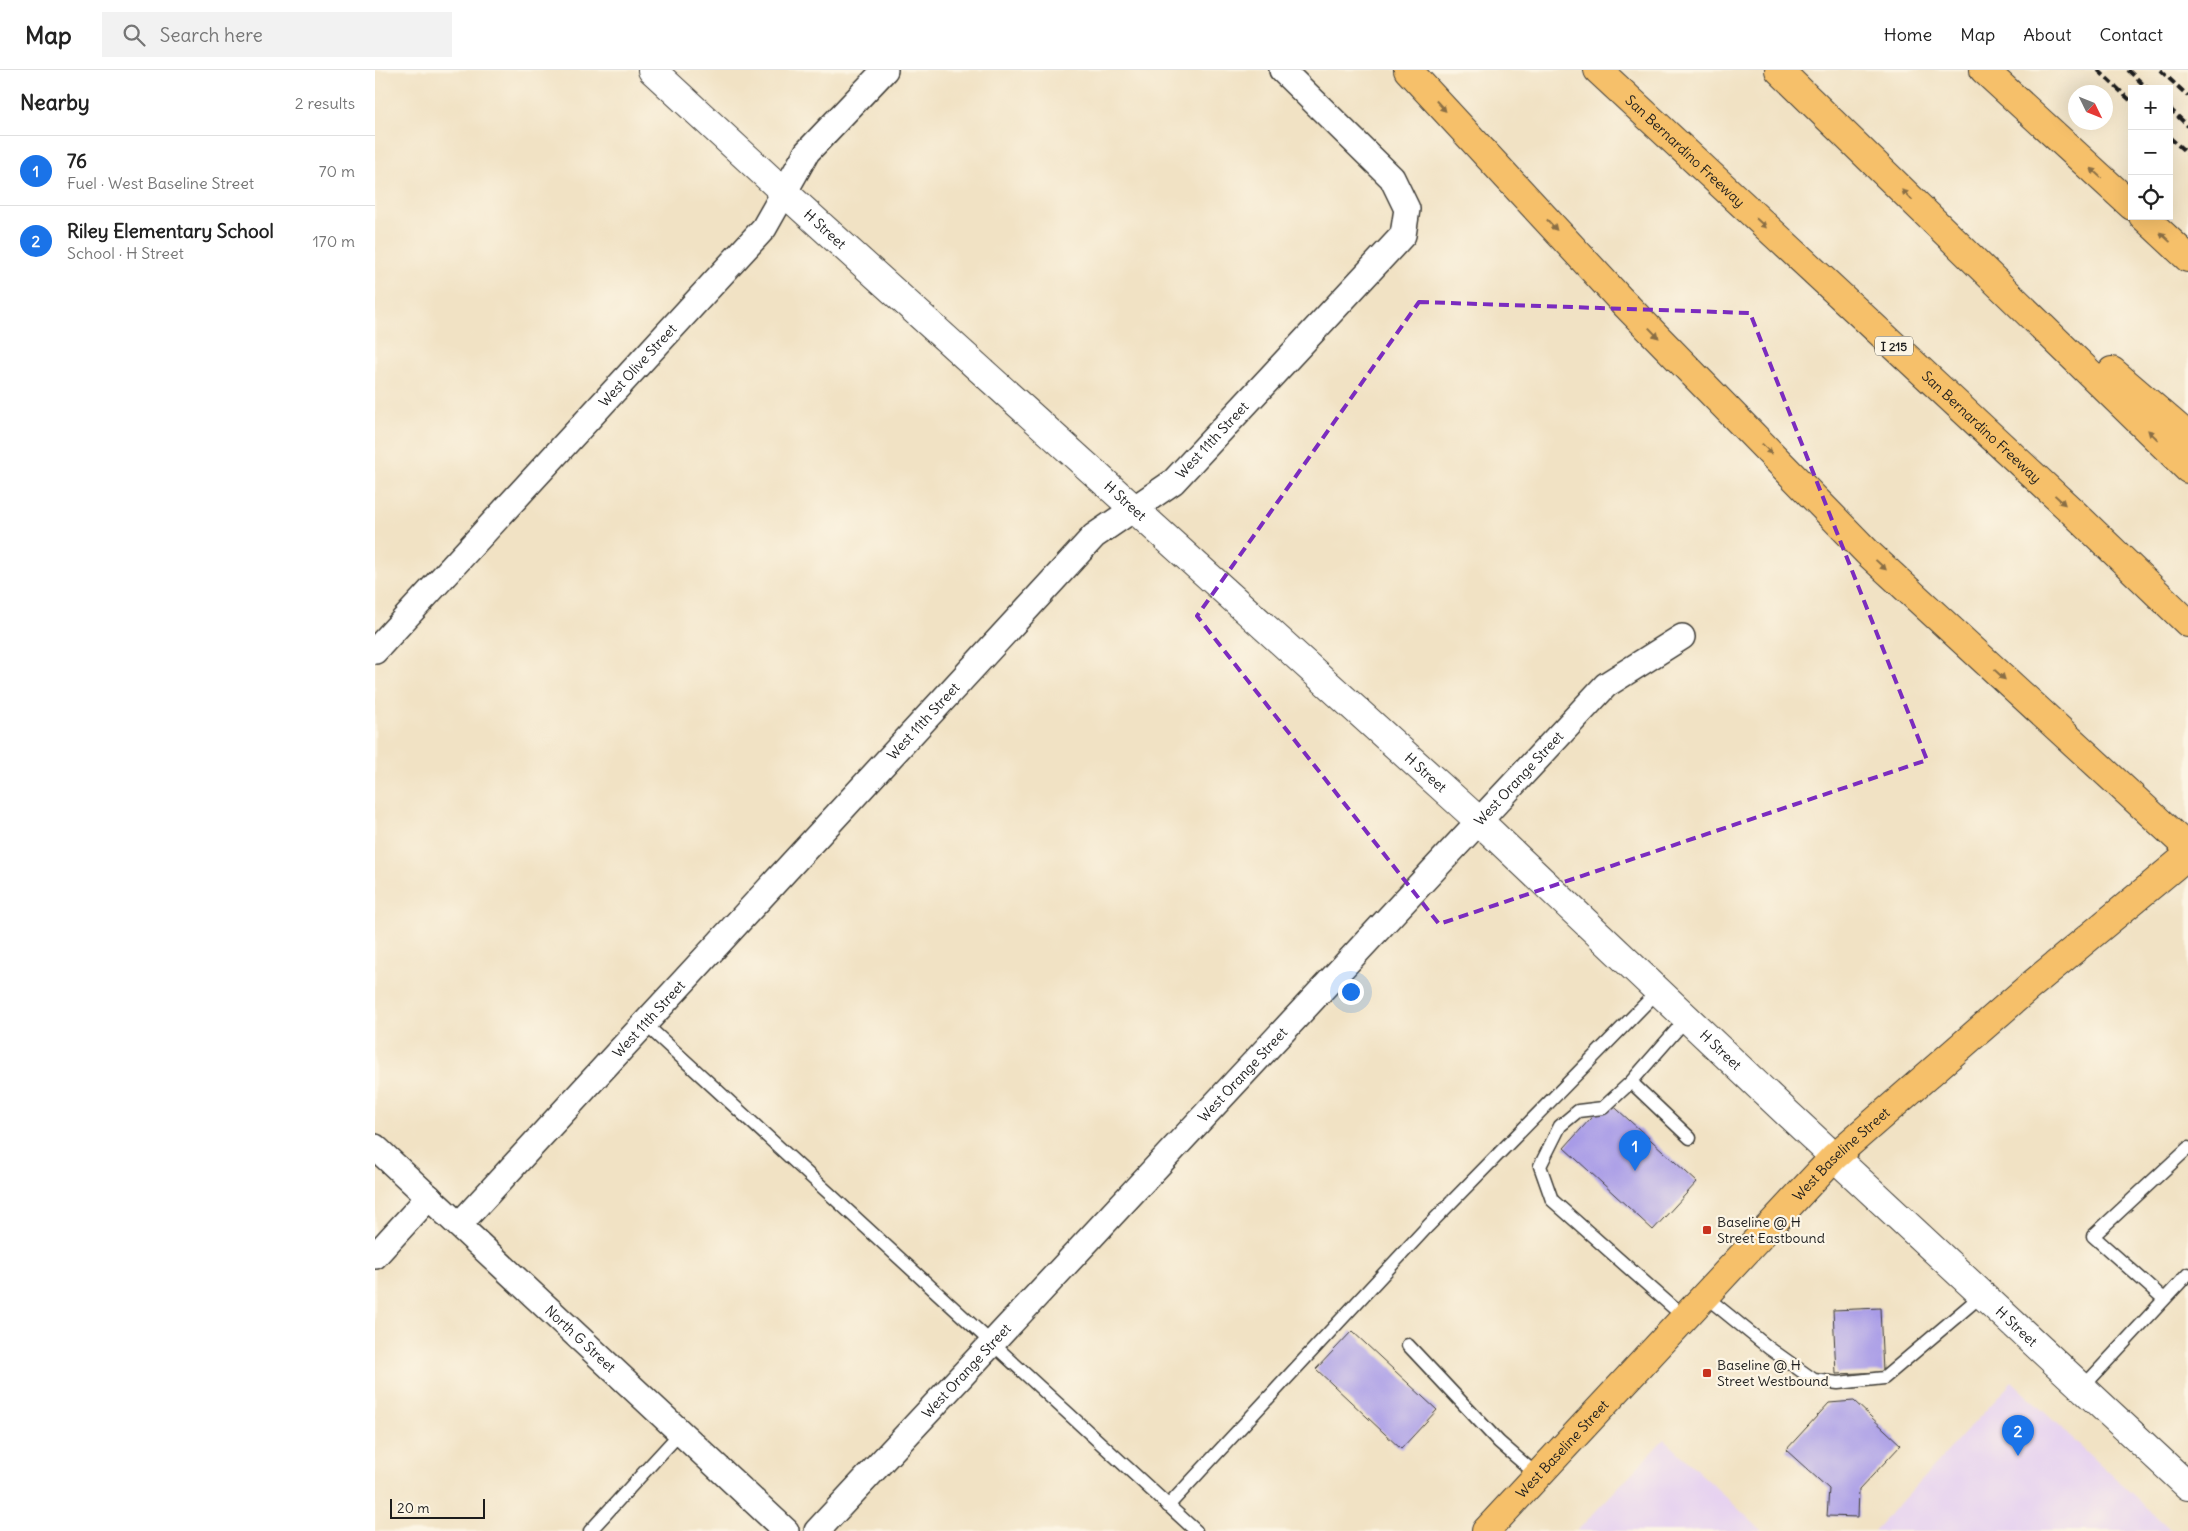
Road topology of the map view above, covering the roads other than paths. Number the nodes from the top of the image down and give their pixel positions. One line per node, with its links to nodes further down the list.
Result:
1 (652, 70): 8 (street, H Street)
2 (885, 70): 8 (street, West Olive Street)
3 (1282, 70): 15 (street, West 11th Street)
4 (1408, 70): 20 (main road, one-way to 20)
5 (1598, 70): 16 (main road, San Bernardino Freeway / I 215, one-way to 16)
6 (1779, 70): 11 (main road, one-way to 6)
7 (1984, 70): 9 (main road, one-way to 7)
8 (785, 193): 15 (street, H Street); 18 (street, West Olive Street)
9 (2128, 202)
10 (2147, 220): 12 (main road, one-way to 10)
11 (1942, 229): 13 (main road); 14 (main road, one-way to 11)
12 (2188, 258)
13 (2188, 436)
14 (2188, 469)
15 (1135, 510): 19 (street, H Street); 24 (street, West 11th Street)
16 (2188, 623)
17 (1682, 638): 19 (street, West Orange Street)
18 (375, 651)
19 (1478, 820): 22 (street, H Street); 38 (street, West Orange Street)
20 (2188, 848)
21 (2188, 855): 29 (main road, West Baseline Street)
22 (1659, 990): 23 (street, H Street); 44 (lane)
23 (1687, 1018): 25 (lane); 29 (street, H Street)
24 (644, 1024): 31 (street, West 11th Street); 38 (lane)
25 (1631, 1082): 26 (lane); 37 (lane)
26 (1690, 1138)
27 (375, 1147): 30 (street, North G Street)
28 (2188, 1148): 36 (lane)
29 (1834, 1156): 34 (street, H Street); 35 (main road, West Baseline Street)
30 (429, 1197): 31 (street, North G Street); 32 (street)
31 (459, 1225): 41 (street, North G Street)
32 (375, 1256)
33 (2188, 1274): 36 (lane)
34 (1983, 1295): 35 (lane); 40 (street, H Street)
35 (1705, 1296): 37 (main road, West Baseline Street)
36 (2164, 1300): 40 (lane)
37 (1685, 1318): 42 (main road, West Baseline Street)
38 (991, 1343): 44 (lane); 47 (street, West Orange Street)
39 (1407, 1345): 42 (lane)
40 (2082, 1388): 43 (street, H Street)
41 (681, 1432): 45 (lane); 46 (street, North G Street)
42 (1537, 1475): 49 (main road, West Baseline Street)
43 (2188, 1486)
44 (1168, 1506): 48 (lane)
45 (590, 1531)
46 (786, 1531)
47 (817, 1531)
48 (1195, 1531)
49 (1486, 1531)

